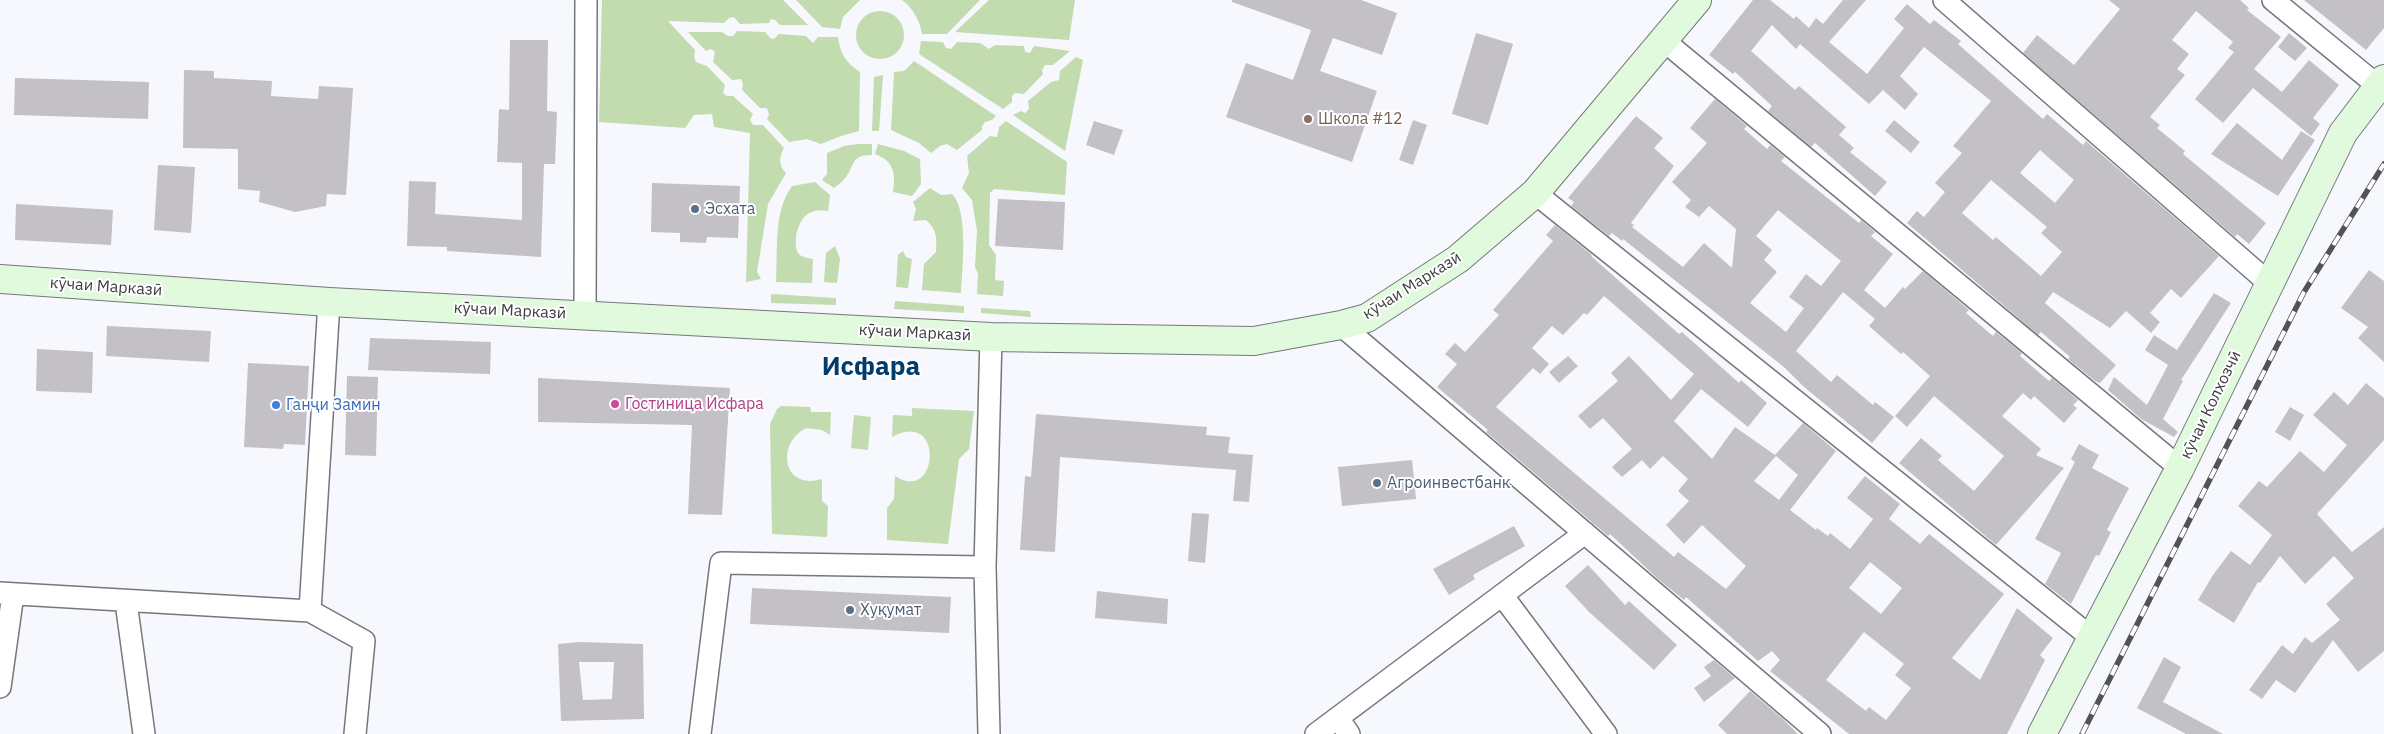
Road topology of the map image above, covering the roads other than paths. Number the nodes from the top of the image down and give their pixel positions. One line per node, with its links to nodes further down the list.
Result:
1 (586, 0): 11 (street)
2 (1697, 0): 5 (main road, кӯчаи Марказӣ)
3 (1944, 0): 9 (street)
4 (2273, 0): 6 (street)
5 (1663, 40): 7 (main road, кӯчаи Марказӣ); 14 (street)
6 (2381, 82): 9 (main road, кӯчаи Колхозчӣ)
7 (1535, 192): 12 (main road, кӯчаи Марказӣ); 21 (street)
8 (0, 279): 10 (main road, кӯчаи Марказӣ)
9 (2270, 284): 14 (main road, кӯчаи Колхозчӣ)
10 (329, 302): 11 (main road, кӯчаи Марказӣ); 20 (street)
11 (585, 315): 13 (main road, кӯчаи Марказӣ)
12 (1341, 325): 13 (main road, кӯчаи Марказӣ); 15 (street)
13 (990, 337): 16 (street)
14 (2180, 468): 21 (main road, кӯчаи Колхозчӣ)
15 (1585, 533): 18 (street); 30 (street)
16 (985, 567): 26 (street); 27 (street)
17 (7, 594): 19 (street); 22 (street)
18 (1502, 595): 23 (street); 29 (street)
19 (126, 602): 20 (street); 24 (street)
20 (310, 611): 25 (street)
21 (2092, 638): 31 (main road, кӯчаи Колхозчӣ)
22 (0, 687)
23 (1344, 726): 28 (street)
24 (144, 734)
25 (355, 734)
26 (700, 734)
27 (989, 734)
28 (1316, 734)
29 (1606, 734)
30 (1820, 734)
31 (2042, 734)

